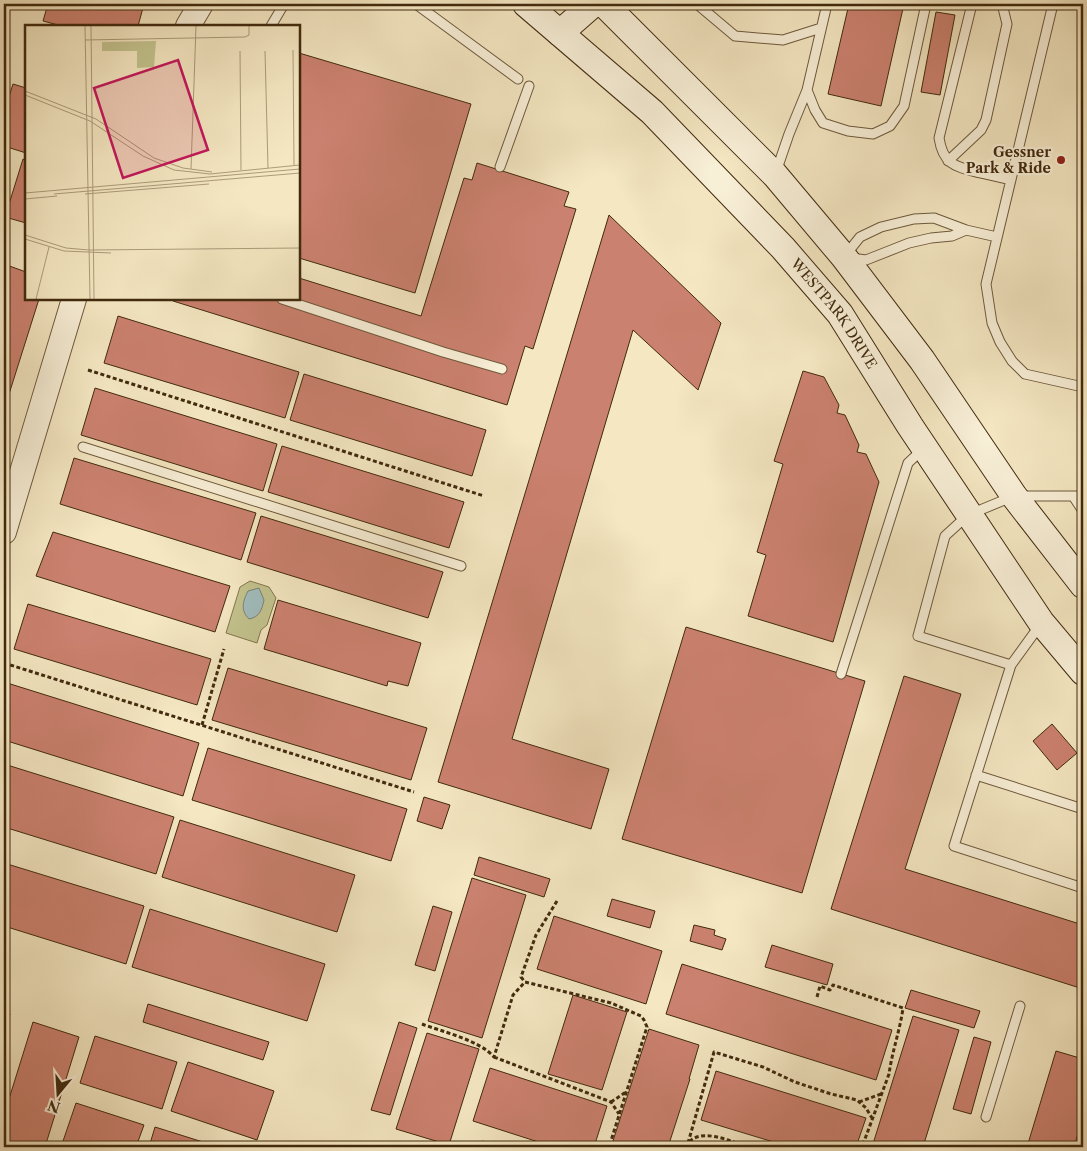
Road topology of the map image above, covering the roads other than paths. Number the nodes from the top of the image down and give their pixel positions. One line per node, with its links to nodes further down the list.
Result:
1 (201, 4): 13 (street)
2 (284, 4): 14 (lane)
3 (416, 4): 17 (lane)
4 (526, 4): 16 (main road, WESTPARK DRIVE)
5 (593, 4): 16 (main road)
6 (604, 4): 22 (main road)
7 (697, 4): 15 (lane)
8 (827, 4): 15 (lane)
9 (926, 4): 19 (lane)
10 (972, 4): 20 (lane)
11 (1002, 4): 20 (lane)
12 (1052, 4): 23 (lane)
13 (189, 25)
14 (272, 25)
15 (821, 28): 19 (lane)
16 (560, 33): 27 (main road, WESTPARK DRIVE)
17 (518, 79)
18 (529, 86): 21 (lane)
19 (808, 90): 22 (lane)
20 (948, 161): 23 (lane)
21 (500, 167)
22 (775, 175): 26 (main road)
23 (1010, 180): 25 (lane)
24 (966, 230): 25 (lane); 26 (lane); 26 (lane)
25 (997, 237): 31 (lane)
26 (844, 257): 27 (main road); 34 (main road)
27 (811, 281): 33 (main road, WESTPARK DRIVE)
28 (74, 300): 39 (street)
29 (285, 300): 30 (lane)
30 (502, 369)
31 (1083, 387)
32 (83, 447): 40 (lane)
33 (925, 448): 38 (main road, WESTPARK DRIVE); 45 (lane)
34 (1014, 496): 35 (lane); 38 (lane); 41 (main road)
35 (1073, 496): 36 (lane); 37 (lane)
36 (1083, 496)
37 (1083, 511)
38 (968, 515): 42 (main road, WESTPARK DRIVE); 43 (lane)
39 (4, 532)
40 (461, 566)
41 (1083, 585)
42 (1042, 622): 43 (lane); 44 (main road, WESTPARK DRIVE)
43 (1011, 665): 46 (lane)
44 (1083, 672)
45 (841, 674)
46 (976, 776): 47 (lane); 48 (lane)
47 (1083, 809)
48 (1083, 888)
49 (1020, 1006): 50 (lane)
50 (986, 1117)

